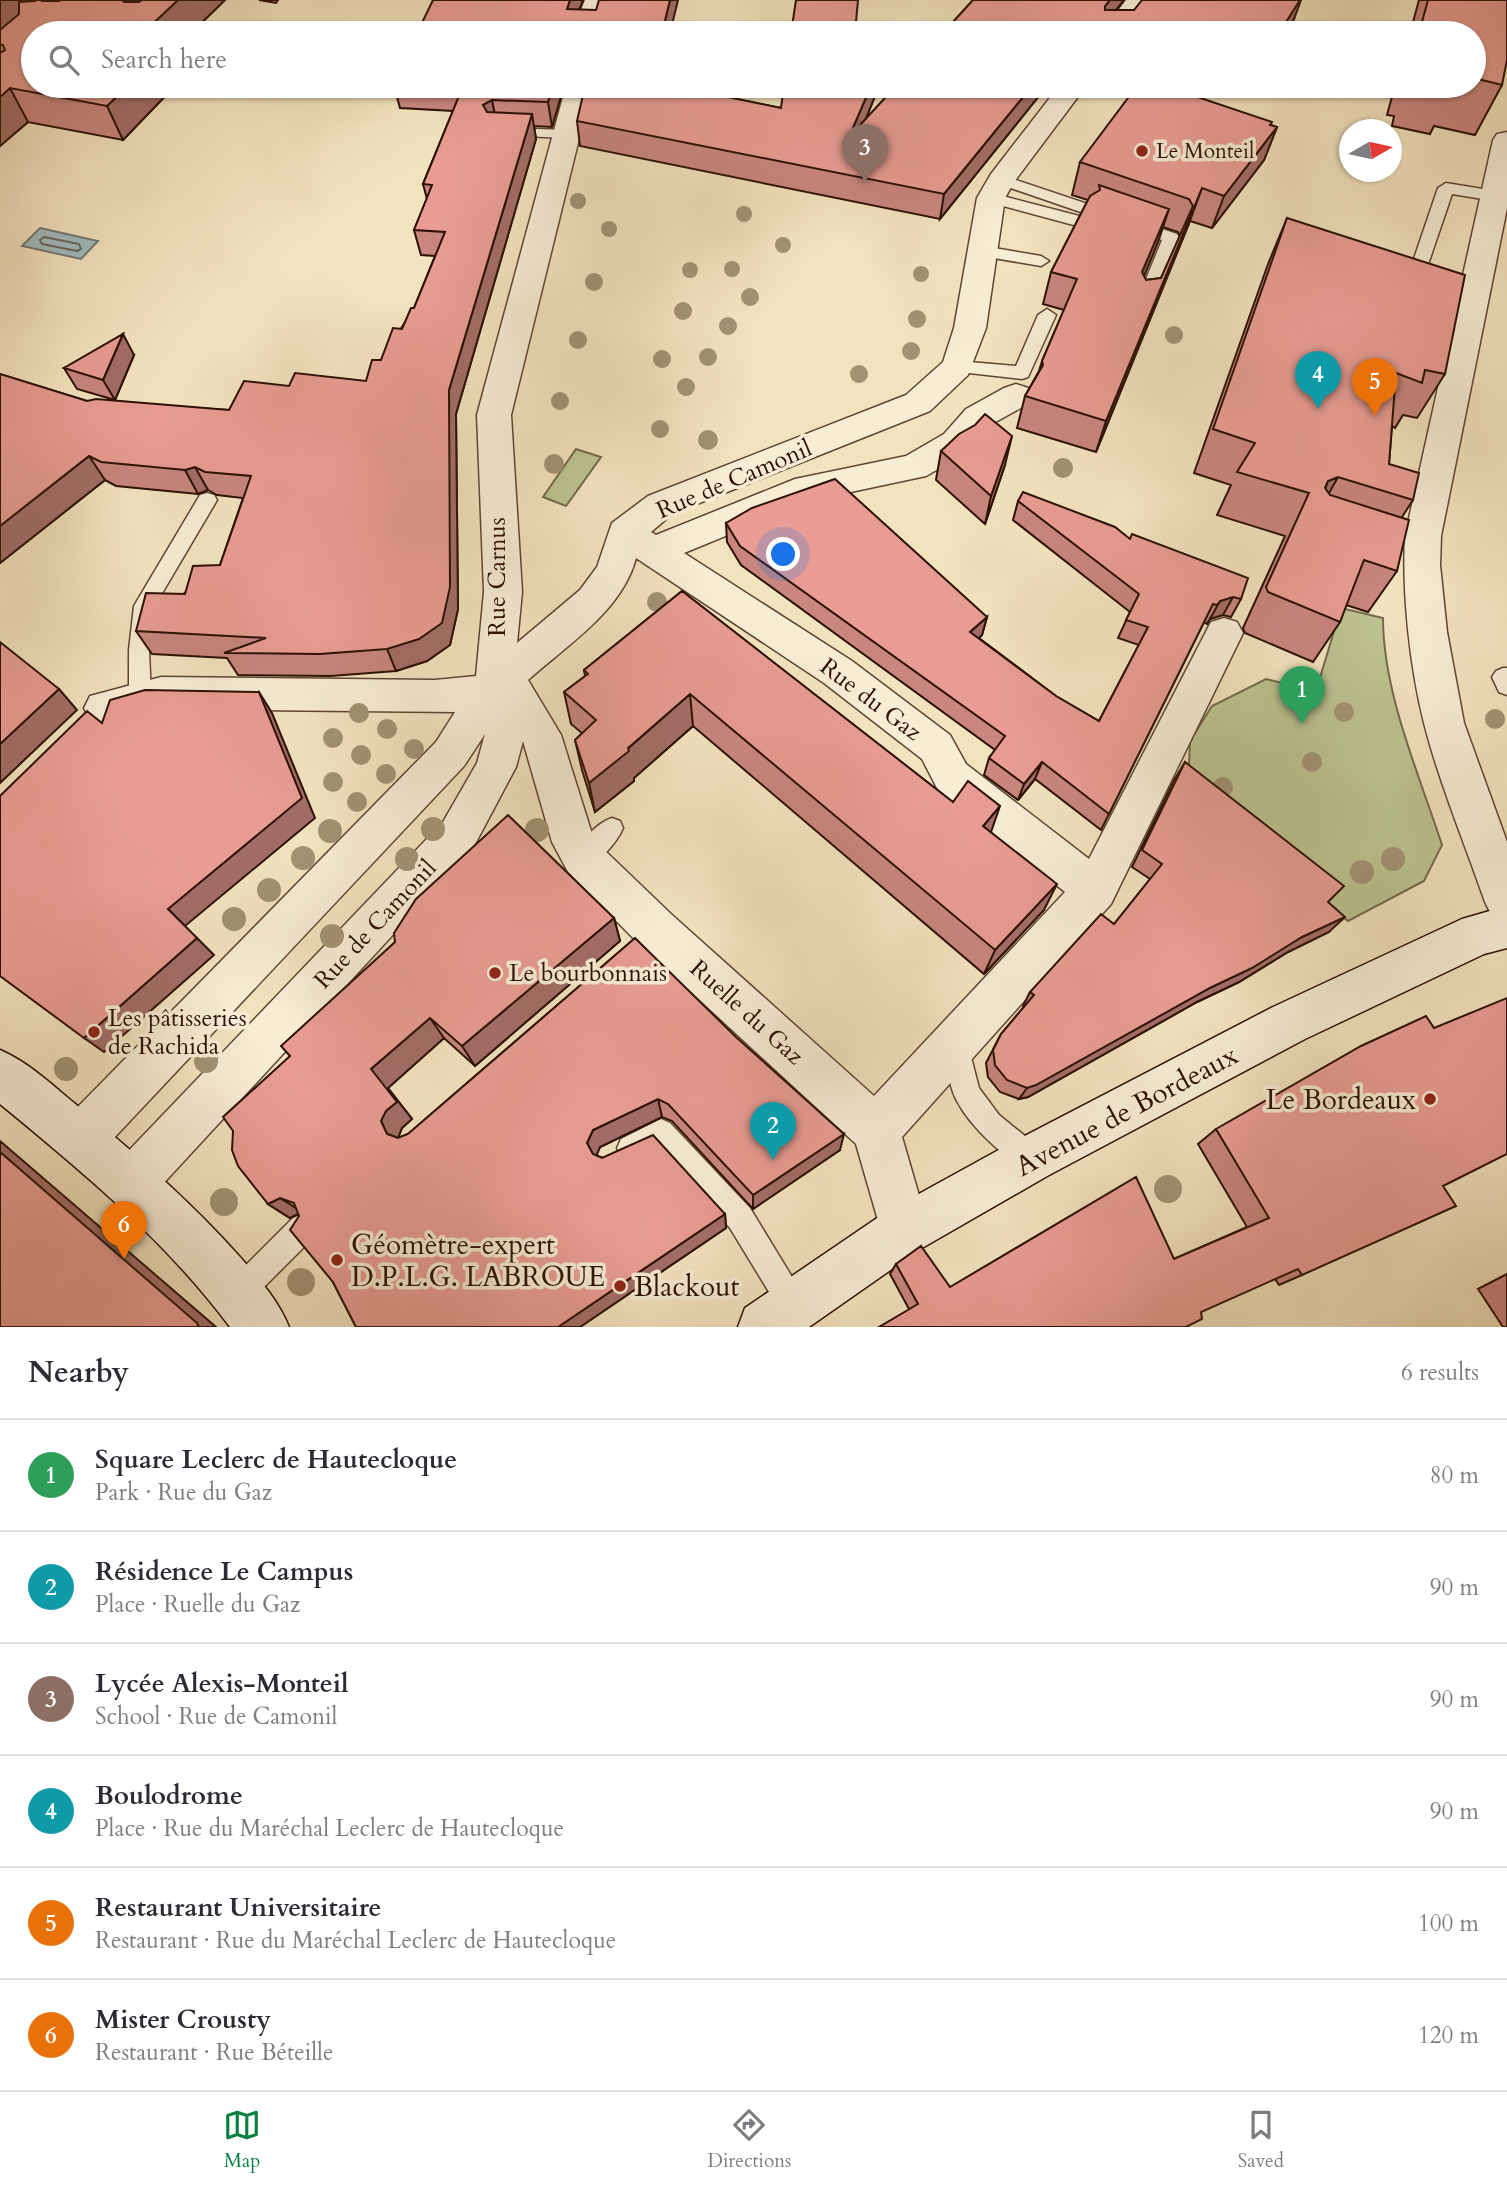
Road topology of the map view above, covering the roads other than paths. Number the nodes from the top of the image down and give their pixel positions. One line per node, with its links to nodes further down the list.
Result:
1 (597, 0): 3 (street)
2 (1139, 0): 4 (street)
3 (589, 21)
4 (1122, 21)
5 (576, 98): 8 (street, Rue Carnus)
6 (1064, 98): 10 (street, Rue de Camonil)
7 (497, 132): 8 (lane)
8 (565, 134): 25 (street, Rue Carnus)
9 (1507, 140): 11 (street)
10 (996, 189): 12 (lane); 13 (street, Rue de Camonil); 16 (lane)
11 (1495, 196): 15 (lane); 28 (street)
12 (1081, 222)
13 (982, 251): 14 (lane); 18 (street, Rue de Camonil)
14 (1041, 261)
15 (1409, 297)
16 (1142, 306)
17 (1047, 315): 18 (lane)
18 (957, 367): 21 (street, Rue de Camonil)
19 (1016, 396): 21 (street, Rue de Camonil)
20 (207, 500): 26 (lane)
21 (640, 542): 25 (street); 27 (street, Rue du Gaz)
22 (1224, 633): 27 (street)
23 (1507, 677): 24 (lane)
24 (1507, 687)
25 (505, 689): 26 (street); 32 (street, Ruelle du Gaz); 33 (street); 36 (street, Rue de Camonil)
26 (122, 703)
27 (1096, 890): 30 (street)
28 (1507, 902)
29 (1507, 928): 35 (street, Avenue de Bordeaux)
30 (956, 1043): 32 (street); 35 (lane)
31 (0, 1074): 33 (street)
32 (876, 1130): 38 (street)
33 (80, 1139): 36 (street)
34 (610, 1158): 40 (lane)
35 (1032, 1158): 38 (street, Avenue de Bordeaux)
36 (132, 1182): 39 (street)
37 (303, 1228): 39 (lane)
38 (904, 1230): 40 (street, Avenue de Bordeaux)
39 (251, 1310)
40 (779, 1316)

